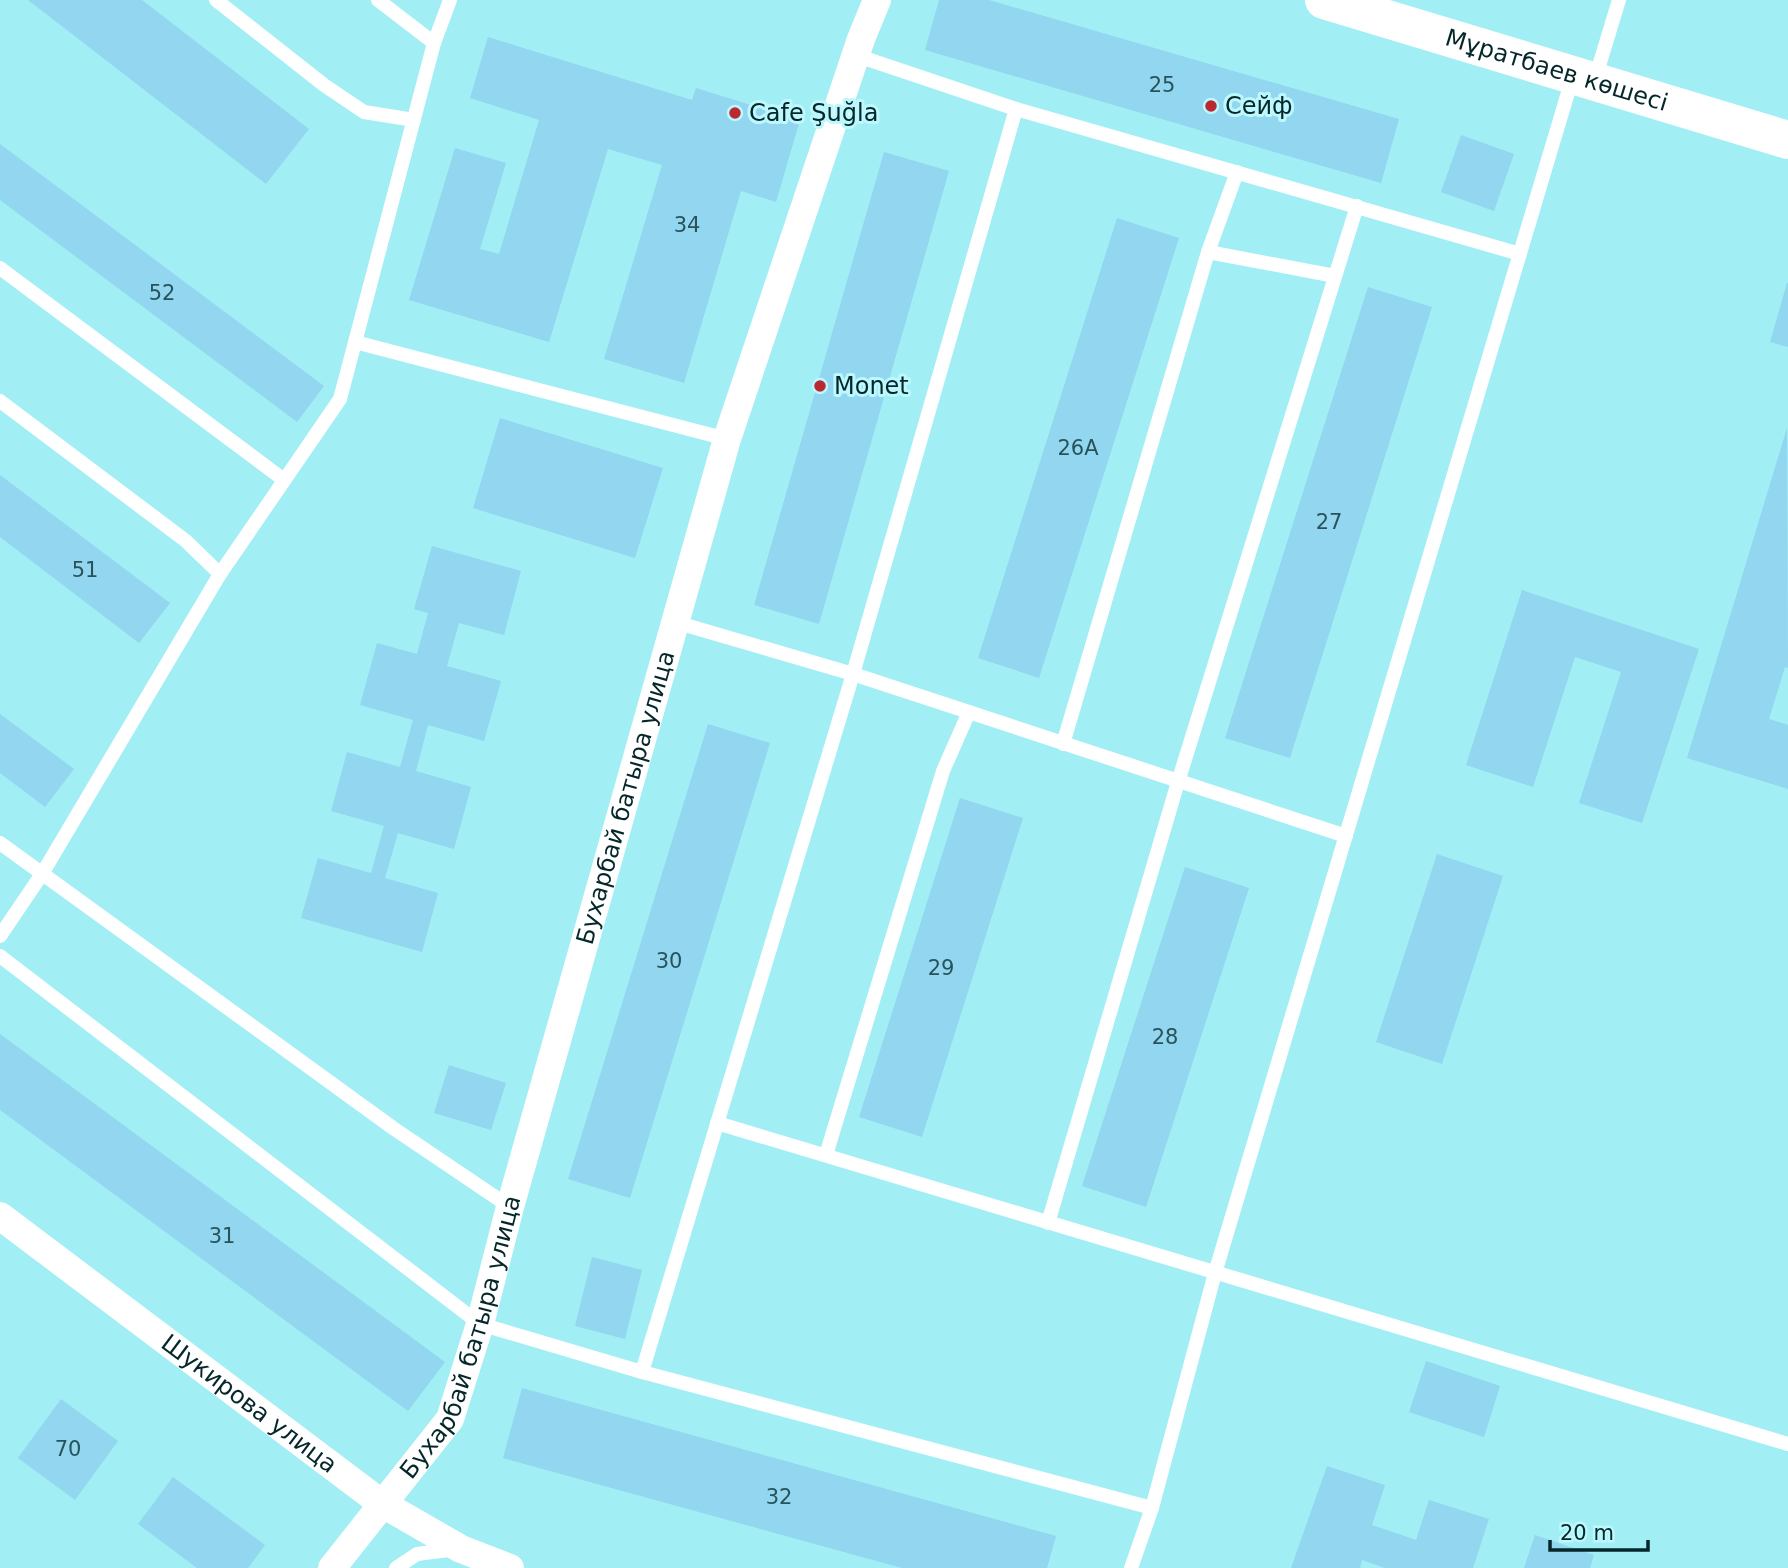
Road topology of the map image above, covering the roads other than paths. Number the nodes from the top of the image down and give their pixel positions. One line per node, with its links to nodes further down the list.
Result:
1 (216, 0): 11 (lane)
2 (379, 0): 7 (lane)
3 (450, 0): 7 (lane)
4 (877, 0): 8 (street, Бухарбай батыра улица)
5 (1324, 0): 9 (street, Мұратбаев көшесі)
6 (1619, 0): 9 (lane)
7 (434, 43): 11 (lane)
8 (855, 55): 10 (lane); 21 (street, Бухарбай батыра улица)
9 (1584, 77): 12 (street, Мұратбаев көшесі); 16 (lane)
10 (1016, 109): 13 (lane); 25 (lane)
11 (414, 120): 19 (lane)
12 (1788, 140)
13 (1237, 172): 14 (lane); 15 (lane)
14 (1357, 206): 16 (lane); 18 (lane)
15 (1208, 252): 18 (lane); 27 (lane)
16 (1520, 254): 29 (lane)
17 (0, 268): 22 (lane)
18 (1335, 276): 28 (lane)
19 (355, 342): 21 (lane); 22 (lane)
20 (0, 401): 23 (lane)
21 (727, 439): 24 (street, Бухарбай батыра улица)
22 (284, 480): 23 (lane)
23 (219, 574): 31 (lane)
24 (675, 622): 25 (lane); 36 (street, Бухарбай батыра улица)
25 (853, 674): 26 (lane); 34 (lane)
26 (969, 712): 27 (lane); 35 (lane)
27 (1063, 744): 28 (lane)
28 (1178, 782): 29 (lane); 38 (lane)
29 (1346, 836): 39 (lane)
30 (0, 843): 31 (lane)
31 (42, 874): 32 (lane); 36 (lane)
32 (0, 936)
33 (0, 956): 40 (lane)
34 (717, 1123): 35 (lane); 41 (lane)
35 (826, 1155): 38 (lane)
36 (510, 1207): 40 (street, Бухарбай батыра улица)
37 (0, 1216): 43 (street, Шукирова улица)
38 (1048, 1223): 39 (lane)
39 (1215, 1273): 42 (lane); 44 (lane)
40 (480, 1324): 41 (lane); 43 (street, Бухарбай батыра улица)
41 (642, 1372): 44 (lane)
42 (1788, 1444)
43 (381, 1503): 45 (street, Шукирова улица); 47 (street, Бухарбай батыра улица)
44 (1152, 1508): 49 (lane)
45 (461, 1549): 46 (street, Шукирова улица); 48 (lane)
46 (506, 1567)
47 (332, 1568)
48 (396, 1568)
49 (1131, 1568)

